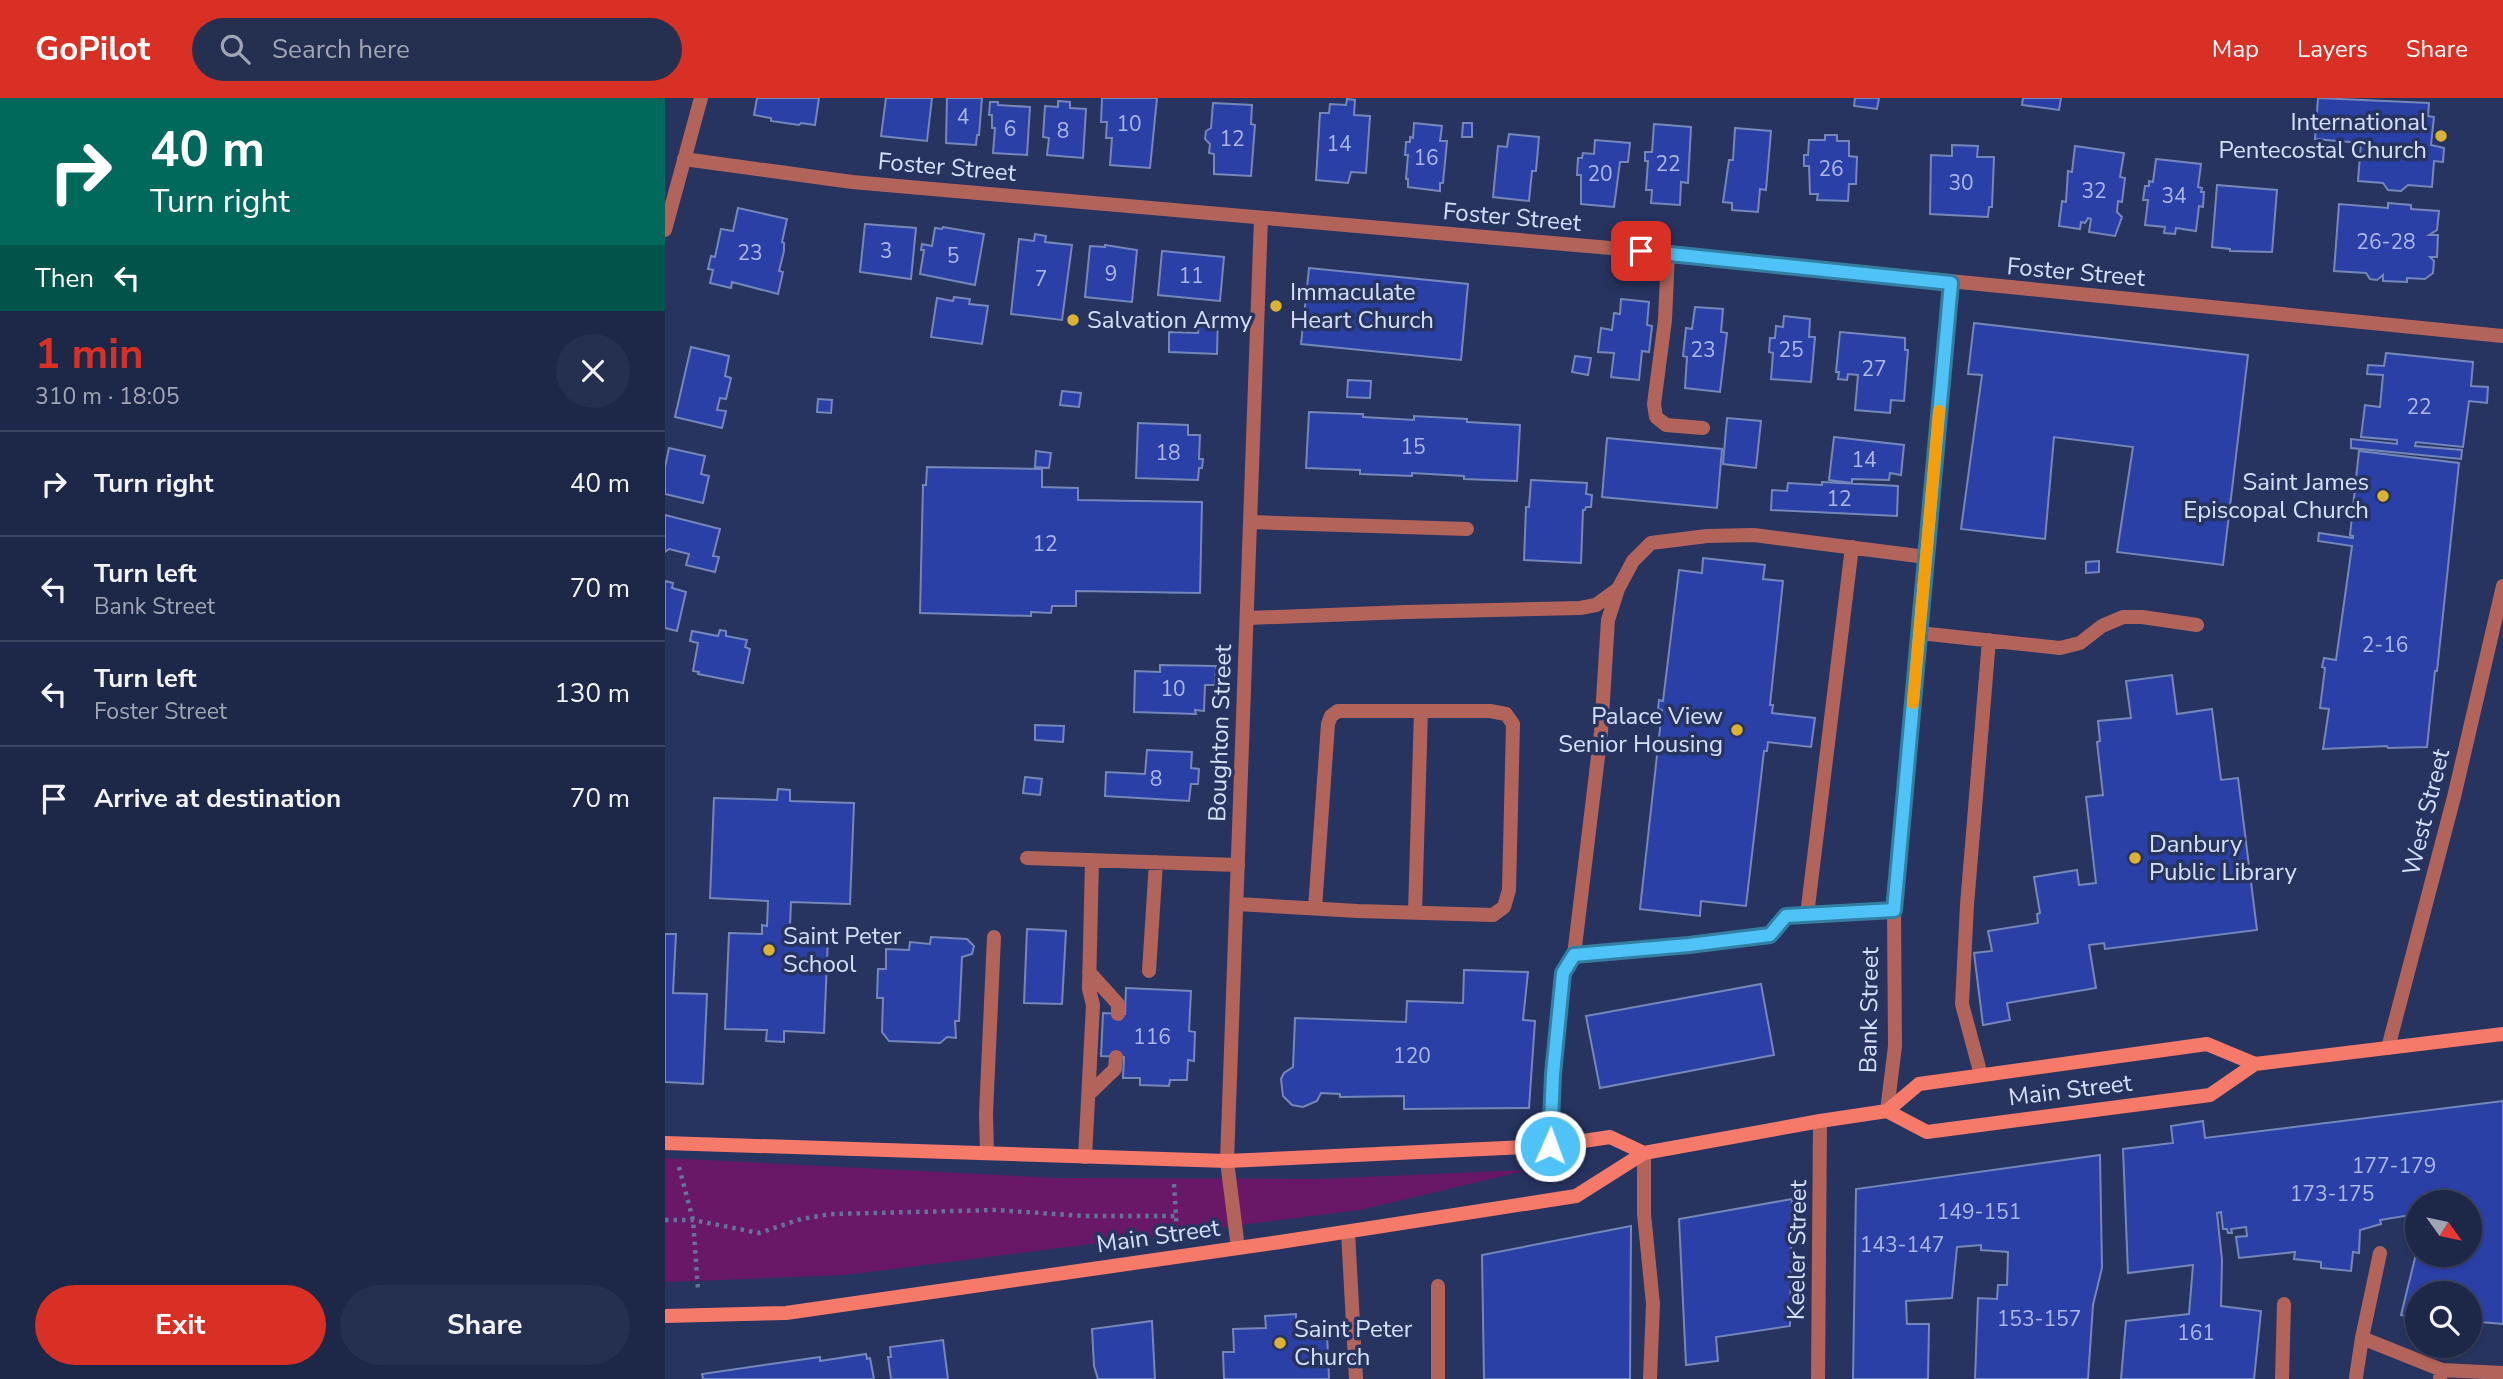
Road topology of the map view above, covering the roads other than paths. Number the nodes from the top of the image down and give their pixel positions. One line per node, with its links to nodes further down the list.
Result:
1 (701, 98): 2 (street)
2 (684, 159): 3 (street, Foster Street); 4 (street)
3 (1261, 218): 5 (street, Foster Street); 9 (street, Boughton Street)
4 (665, 230)
5 (1668, 253): 6 (street, Foster Street); 8 (street)
6 (1951, 283): 7 (street, Foster Street); 12 (street, Bank Street)
7 (2503, 336)
8 (1703, 428)
9 (1250, 522): 10 (street); 15 (street, Boughton Street)
10 (1467, 529)
11 (1852, 547): 12 (street); 14 (street); 28 (street)
12 (1926, 557): 17 (street, Bank Street)
13 (2503, 586): 35 (street, West Street)
14 (1618, 589): 15 (street); 30 (street)
15 (1247, 618): 23 (street, Boughton Street)
16 (2197, 625): 18 (street)
17 (1919, 634): 18 (street); 26 (street, Bank Street)
18 (1989, 640): 38 (street)
19 (1422, 711): 25 (street); 27 (street); 27 (street)
20 (1027, 858): 21 (street)
21 (1092, 860): 22 (street); 32 (street)
22 (1156, 862): 23 (street); 31 (street)
23 (1238, 865): 24 (street, Boughton Street)
24 (1237, 904): 25 (street); 47 (street, Boughton Street)
25 (1315, 908): 27 (street)
26 (1894, 910): 28 (street); 40 (street, Bank Street)
27 (1415, 913)
28 (1807, 915): 30 (street)
29 (993, 937): 44 (street)
30 (1574, 955): 43 (street)
31 (1149, 971)
32 (1089, 972): 33 (street); 39 (street)
33 (1118, 1014)
34 (2503, 1034): 35 (main road, Main Street)
35 (2388, 1048): 37 (main road, Main Street)
36 (1116, 1057): 39 (street)
37 (2255, 1064): 38 (main road, Main Street); 40 (main road, Main Street)
38 (1981, 1075): 40 (main road, Main Street)
39 (1089, 1094): 46 (street)
40 (1887, 1111): 41 (main road, Main Street)
41 (1820, 1121): 45 (main road, Main Street); 61 (street, Keeler Street)
42 (665, 1143): 44 (main road)
43 (1550, 1146): 45 (main road); 47 (main road)
44 (987, 1153): 46 (main road)
45 (1644, 1153): 48 (main road, Main Street); 60 (street)
46 (1085, 1157): 47 (main road)
47 (1227, 1161): 49 (street, Boughton Street)
48 (1348, 1232): 49 (main road, Main Street); 58 (street)
49 (1238, 1248): 53 (main road, Main Street)
50 (2380, 1253): 54 (street)
51 (1438, 1286): 59 (street)
52 (2284, 1304): 62 (street)
53 (665, 1316)
54 (2362, 1338): 56 (street); 57 (street)
55 (2503, 1373): 56 (street)
56 (2441, 1374)
57 (2355, 1377)
58 (1356, 1379)
59 (1439, 1379)
60 (1650, 1379)
61 (1818, 1379)
62 (2282, 1379)

